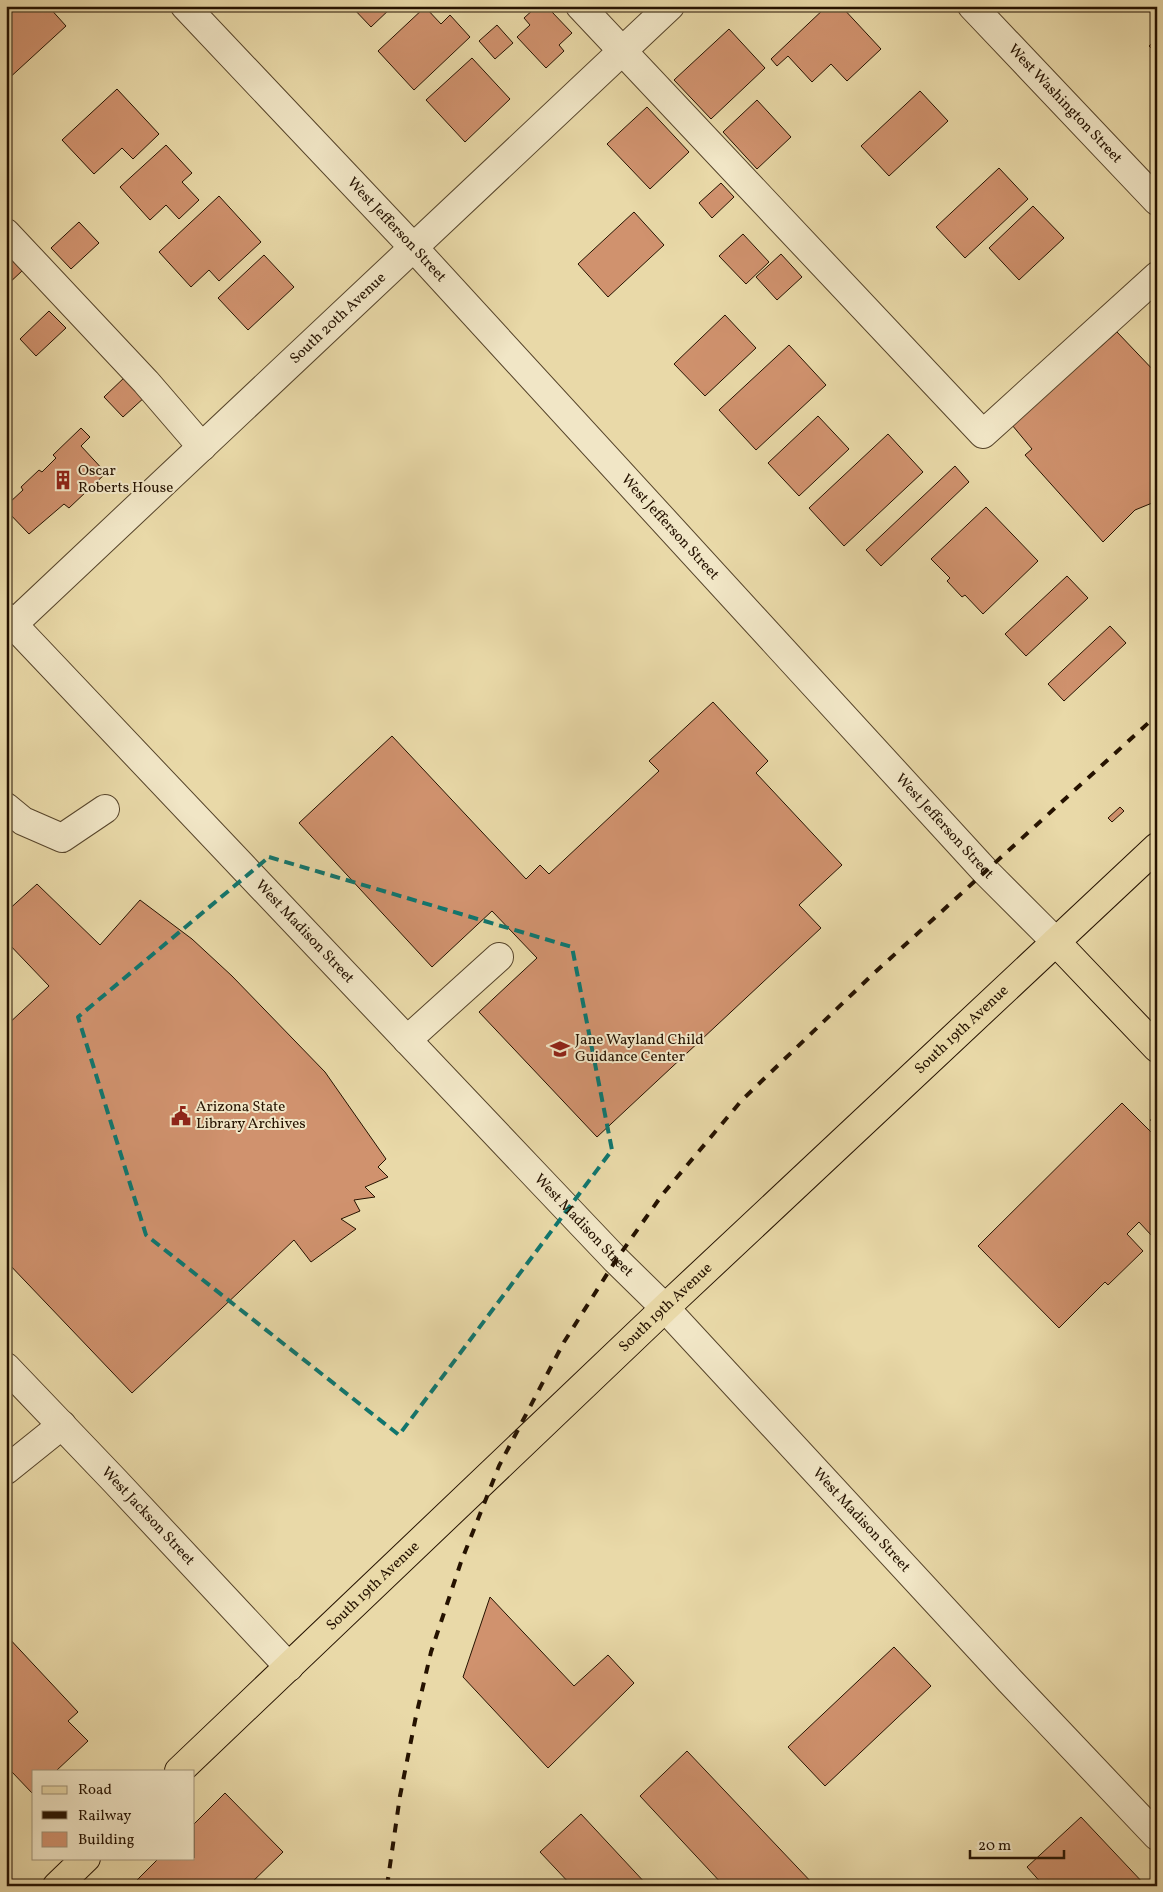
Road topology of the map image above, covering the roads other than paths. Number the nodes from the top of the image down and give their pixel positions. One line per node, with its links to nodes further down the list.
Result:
1 (185, 6): 8 (street, West Jefferson Street)
2 (580, 6): 5 (street)
3 (670, 6): 5 (street, South 20th Avenue)
4 (972, 6): 6 (street, West Washington Street)
5 (622, 50): 8 (street, South 20th Avenue); 9 (street)
6 (1157, 202)
7 (6, 233): 10 (street)
8 (413, 247): 10 (street, South 20th Avenue); 15 (street, West Jefferson Street)
9 (1157, 276)
10 (202, 447): 11 (street, South 20th Avenue)
11 (9, 624): 17 (street, West Madison Street)
12 (6, 807): 13 (street)
13 (105, 808)
14 (1157, 847): 15 (main road, South 19th Avenue)
15 (1056, 942): 18 (main road, West Jefferson Street); 19 (main road, South 19th Avenue)
16 (498, 957): 17 (street)
17 (407, 1040): 19 (street, West Madison Street)
18 (1157, 1048)
19 (665, 1308): 23 (main road, South 19th Avenue); 25 (street, West Madison Street)
20 (6, 1367): 21 (street, West Jackson Street)
21 (62, 1425): 22 (street); 23 (street, West Jackson Street)
22 (6, 1470)
23 (289, 1667): 24 (main road, South 19th Avenue)
24 (180, 1770)
25 (1157, 1836)
26 (84, 1860): 27 (main road)
27 (57, 1886)

